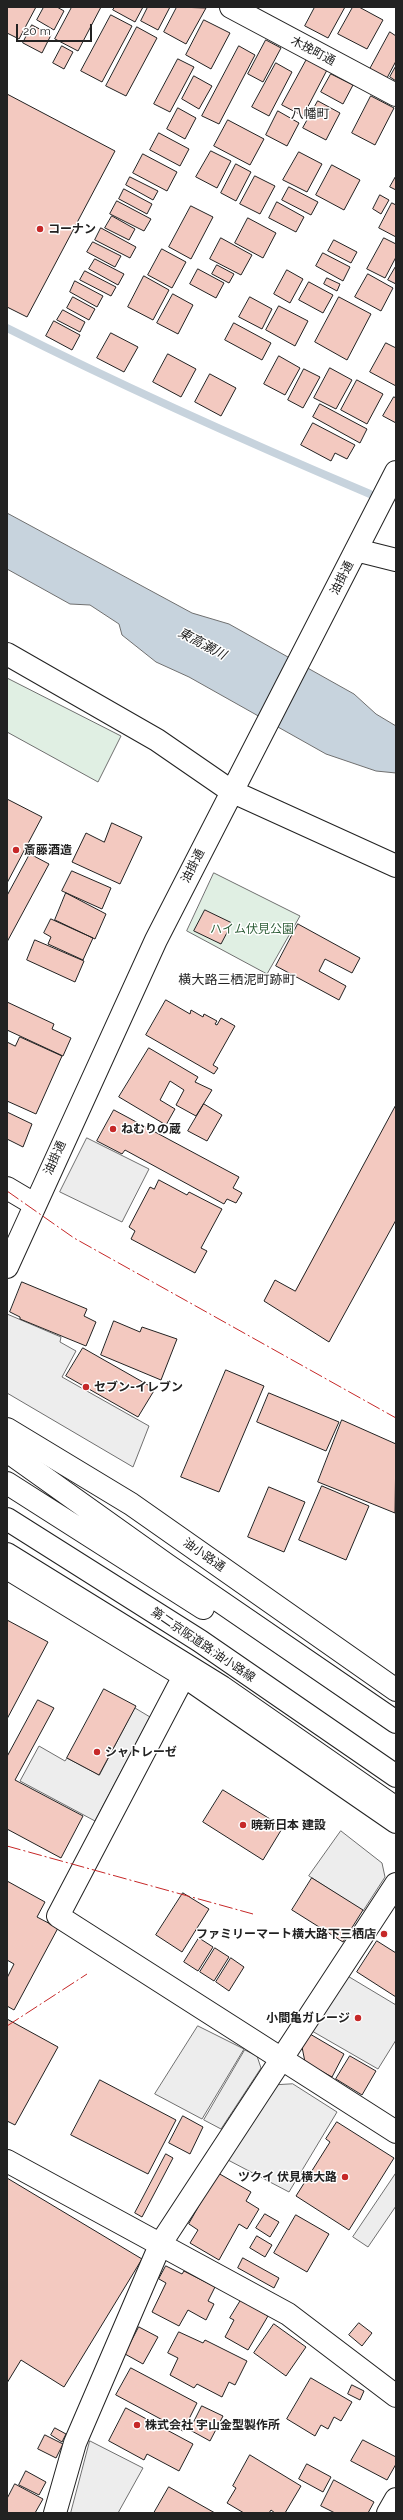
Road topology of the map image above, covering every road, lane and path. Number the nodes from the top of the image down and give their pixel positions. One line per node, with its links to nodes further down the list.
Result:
1 (231, 7): 2 (main road, 木挽町通)
2 (396, 95)
3 (391, 481): 4 (main road, 油掛通)
4 (356, 550): 5 (main road); 7 (main road, 油掛通)
5 (396, 560)
6 (7, 654): 7 (main road)
7 (231, 791): 8 (main road); 10 (main road, 油掛通)
8 (396, 866)
9 (7, 1188): 10 (main road)
10 (34, 1204): 11 (main road, 油掛通)
11 (7, 1267)
12 (7, 1429): 19 (main road, 油小路通)
13 (7, 1451): 20 (main road)
14 (7, 1483): 21 (main road)
15 (7, 1519): 22 (main road, 第二京阪道路;油小路線)
16 (7, 1554): 23 (main road)
17 (7, 1568): 18 (main road)
18 (184, 1676): 24 (main road); 26 (main road)
19 (396, 1690)
20 (396, 1722)
21 (396, 1738)
22 (396, 1776)
23 (396, 1808)
24 (396, 1822)
25 (396, 1884): 26 (main road)
26 (281, 2057): 27 (main road); 29 (main road)
27 (396, 2132)
28 (7, 2161): 29 (main road)
29 (161, 2243): 30 (main road); 32 (main road)
30 (396, 2396)
31 (396, 2499): 33 (main road)
32 (55, 2513)
33 (388, 2513)

